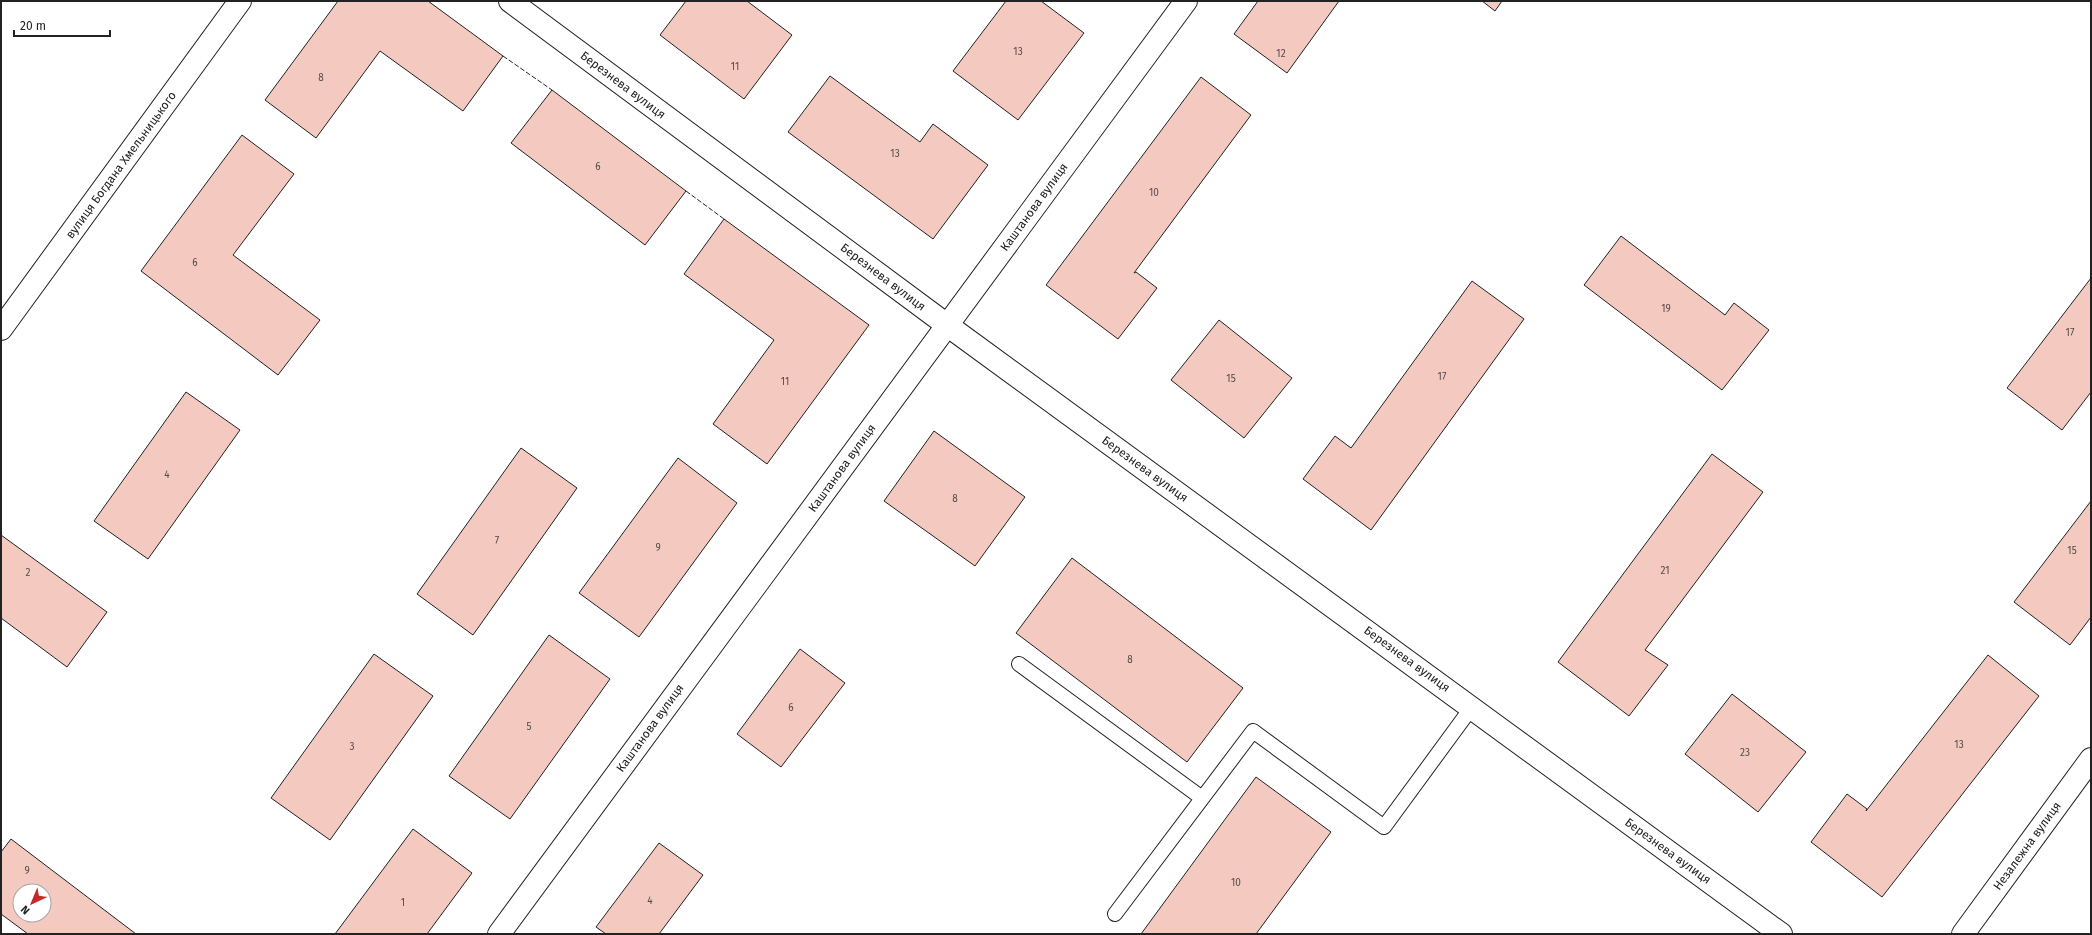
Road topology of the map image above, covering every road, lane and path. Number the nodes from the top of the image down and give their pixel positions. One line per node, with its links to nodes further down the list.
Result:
1 (240, 1): 5 (street, вулиця Богдана Хмельницького)
2 (510, 1): 4 (street, Березнева вулиця)
3 (1186, 1): 4 (street, Каштанова вулиця)
4 (947, 325): 7 (street, Березнева вулиця); 11 (street, Каштанова вулиця)
5 (1, 330)
6 (1019, 664): 9 (lane)
7 (1472, 707): 9 (lane); 12 (street, Березнева вулиця)
8 (2091, 759): 13 (street, Незалежна вулиця)
9 (1202, 798): 10 (lane)
10 (1115, 914)
11 (499, 934)
12 (1781, 934)
13 (1963, 934)

